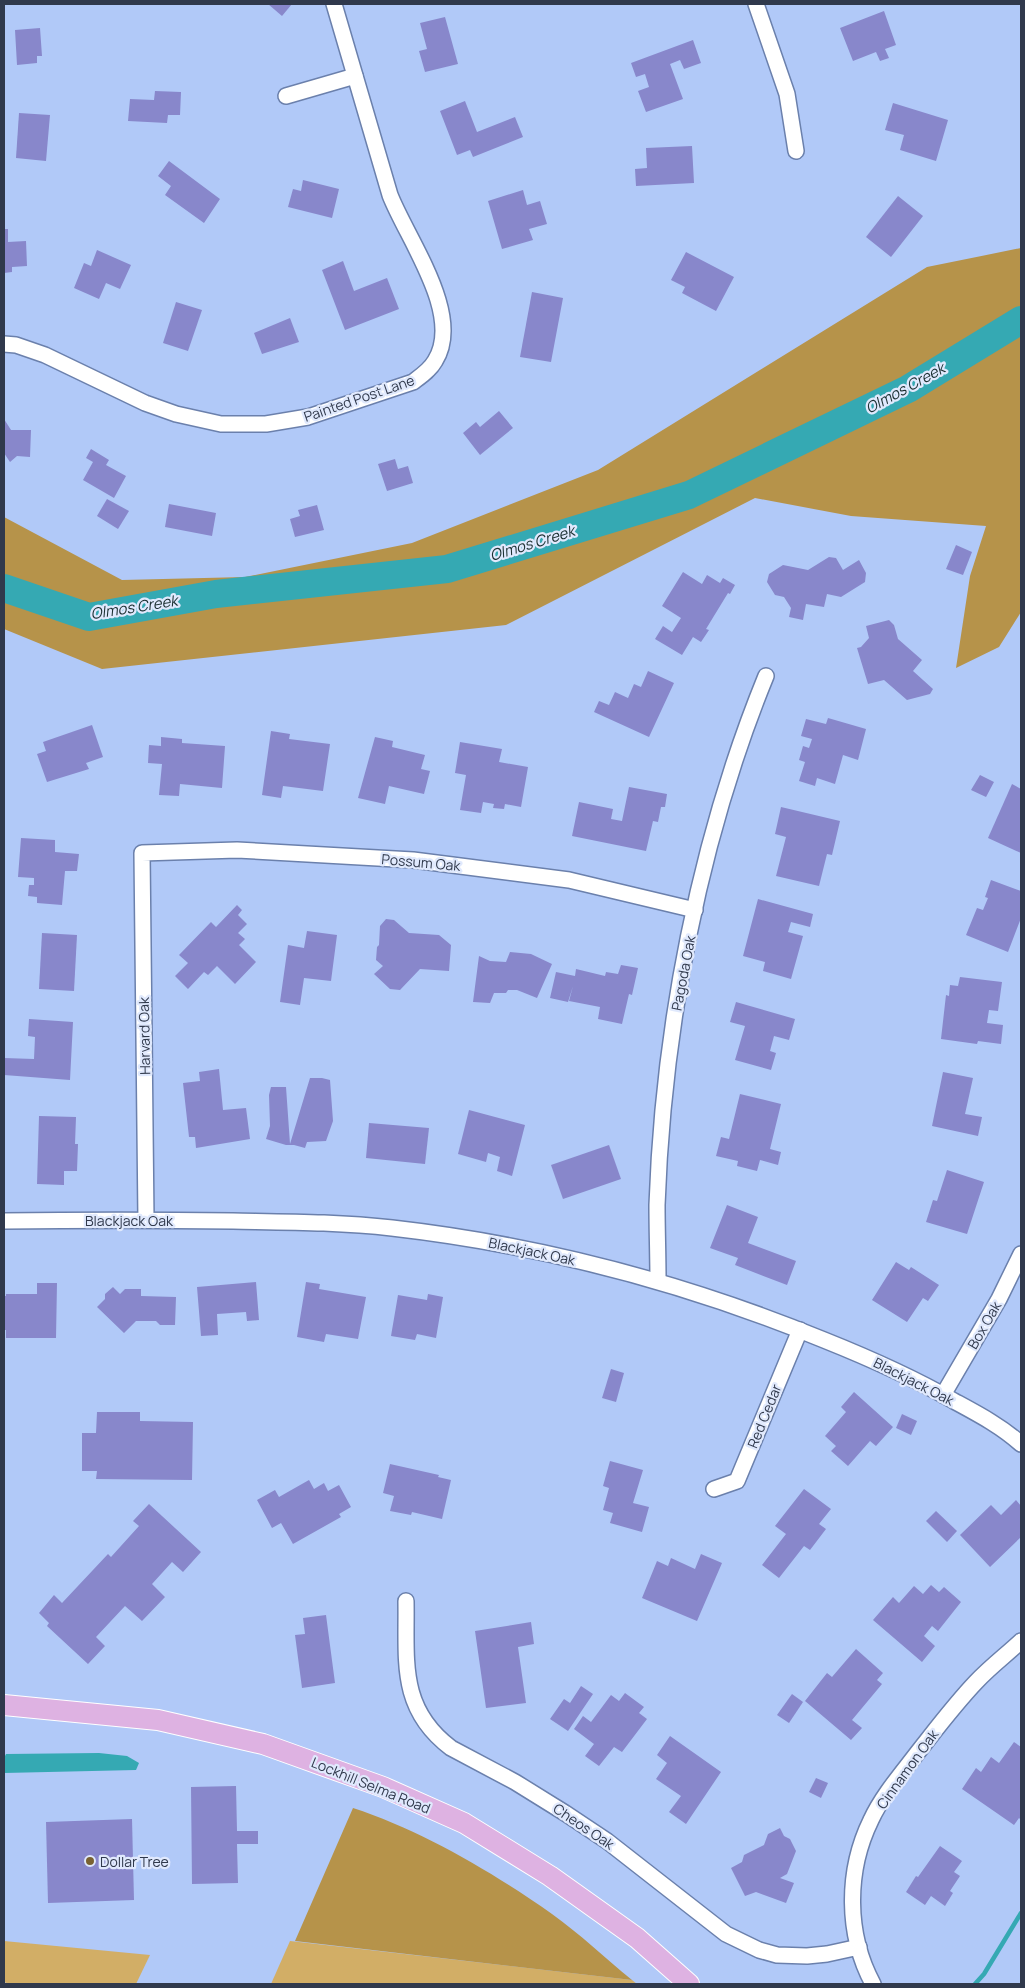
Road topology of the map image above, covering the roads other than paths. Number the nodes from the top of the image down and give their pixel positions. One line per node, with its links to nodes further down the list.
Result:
1 (334, 4): 3 (street, Painted Post Lane)
2 (756, 4): 5 (street)
3 (355, 76): 4 (street); 6 (street, Painted Post Lane)
4 (286, 96)
5 (796, 151)
6 (4, 344)
7 (766, 676): 9 (street, Pagoda Oak)
8 (142, 853): 9 (street, Possum Oak); 10 (street, Harvard Oak)
9 (695, 910): 13 (street, Pagoda Oak)
10 (146, 1220): 11 (street, Blackjack Oak); 13 (street, Blackjack Oak)
11 (4, 1221)
12 (1021, 1254): 15 (street, Box Oak)
13 (658, 1281): 14 (street, Blackjack Oak)
14 (800, 1330): 15 (street, Blackjack Oak); 17 (street, Red Cedar)
15 (943, 1395): 16 (street, Blackjack Oak)
16 (1021, 1444)
17 (714, 1489)
18 (406, 1601): 21 (street, Cheos Oak)
19 (1021, 1641): 21 (street, Cinnamon Oak)
20 (4, 1705): 22 (main road, Lockhill Selma Road)
21 (858, 1948): 23 (street, Cinnamon Oak)
22 (689, 1984)
23 (874, 1984)

